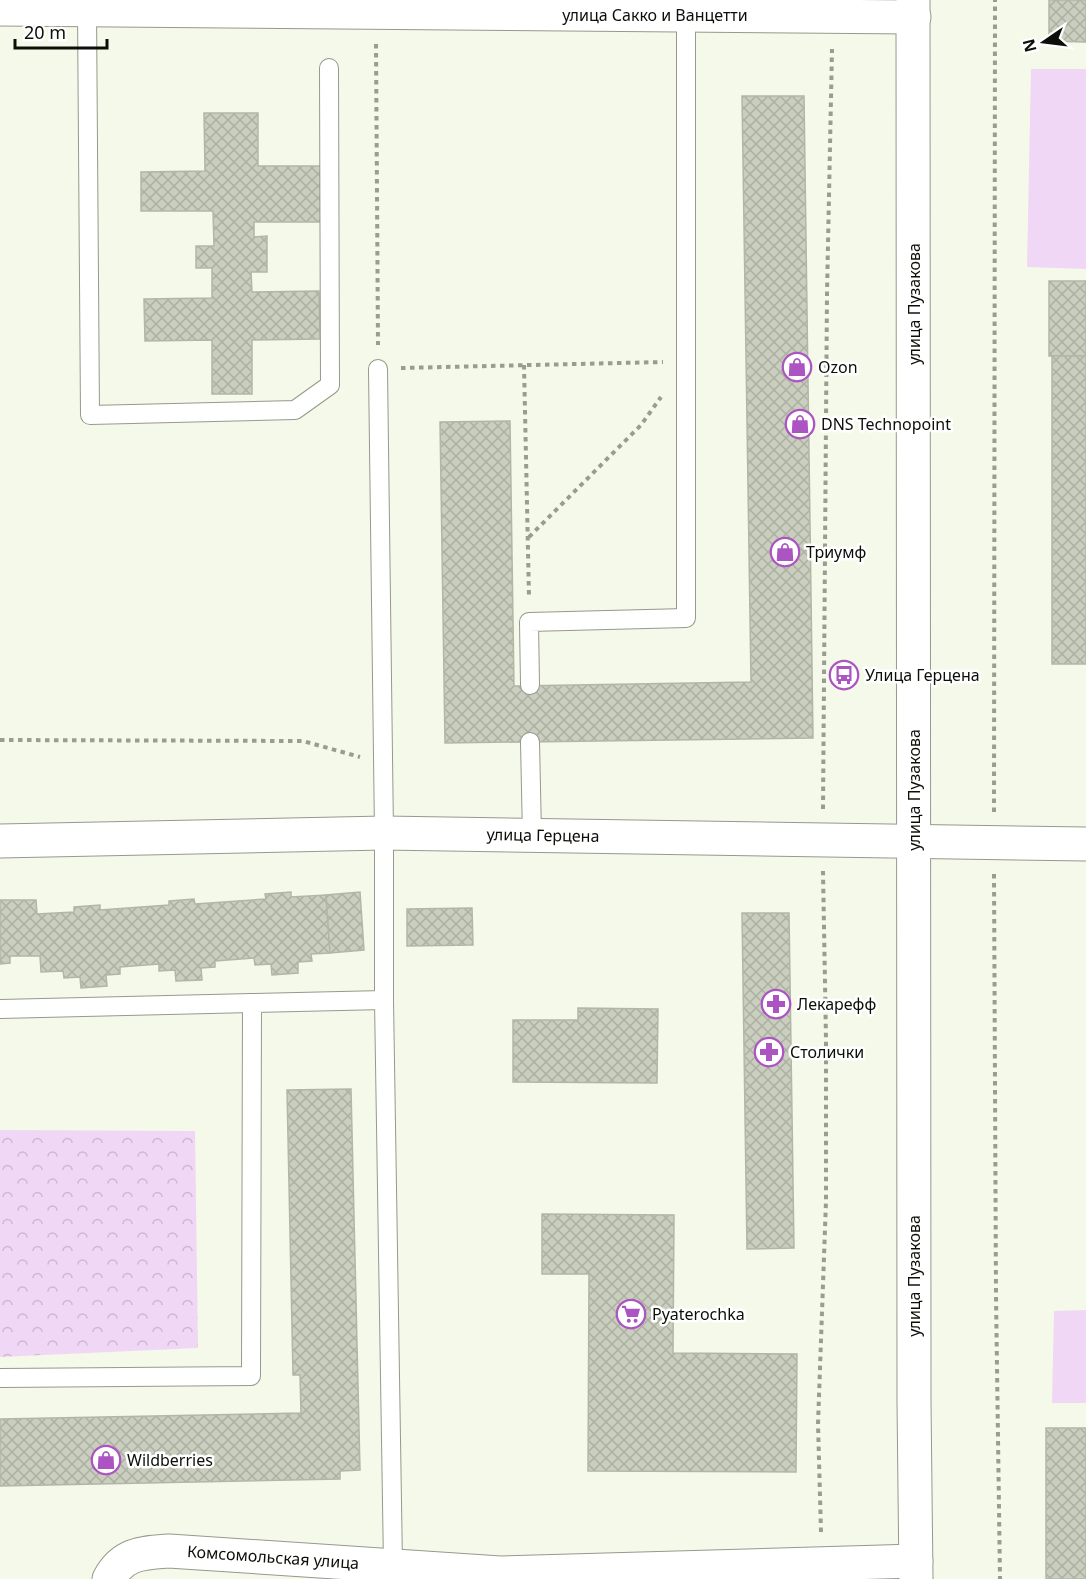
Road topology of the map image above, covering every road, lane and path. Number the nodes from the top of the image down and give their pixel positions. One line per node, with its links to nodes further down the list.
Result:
1 (994, 0): 24 (path)
2 (105, 7): 5 (street, улица Сакко и Ванцетти); 7 (street, улица Сакко и Ванцетти); 9 (lane)
3 (409, 7): 4 (street, улица Сакко и Ванцетти); 7 (street, улица Сакко и Ванцетти)
4 (686, 8): 8 (street, улица Сакко и Ванцетти); 10 (lane)
5 (0, 9)
6 (913, 9): 8 (street, улица Сакко и Ванцетти); 22 (street, улица Пузакова)
7 (375, 13): 12 (path)
8 (832, 17): 21 (path)
9 (328, 68)
10 (686, 361): 11 (path); 13 (path); 14 (lane)
11 (524, 365): 12 (path); 13 (path)
12 (378, 369): 18 (lane)
13 (528, 537): 14 (path)
14 (529, 622): 15 (lane)
15 (530, 685)
16 (0, 740): 18 (path)
17 (530, 742): 20 (lane)
18 (383, 763): 19 (lane)
19 (384, 833): 20 (street, улица Герцена); 23 (street, улица Герцена); 26 (lane)
20 (532, 835): 21 (street, улица Герцена)
21 (822, 839): 22 (street, улица Герцена); 30 (path)
22 (914, 840): 24 (street, улица Герцена); 32 (street, улица Пузакова)
23 (0, 841)
24 (994, 842): 25 (street, улица Герцена); 35 (path)
25 (1086, 844)
26 (384, 1000): 27 (lane); 31 (lane)
27 (252, 1003): 28 (lane); 29 (lane)
28 (0, 1009)
29 (0, 1378)
30 (823, 1564): 31 (street, Комсомольская улица); 32 (street, Комсомольская улица)
31 (393, 1565): 33 (street, Комсомольская улица)
32 (916, 1570)
33 (350, 1571): 34 (street, Комсомольская улица)
34 (109, 1579)
35 (1000, 1579)

